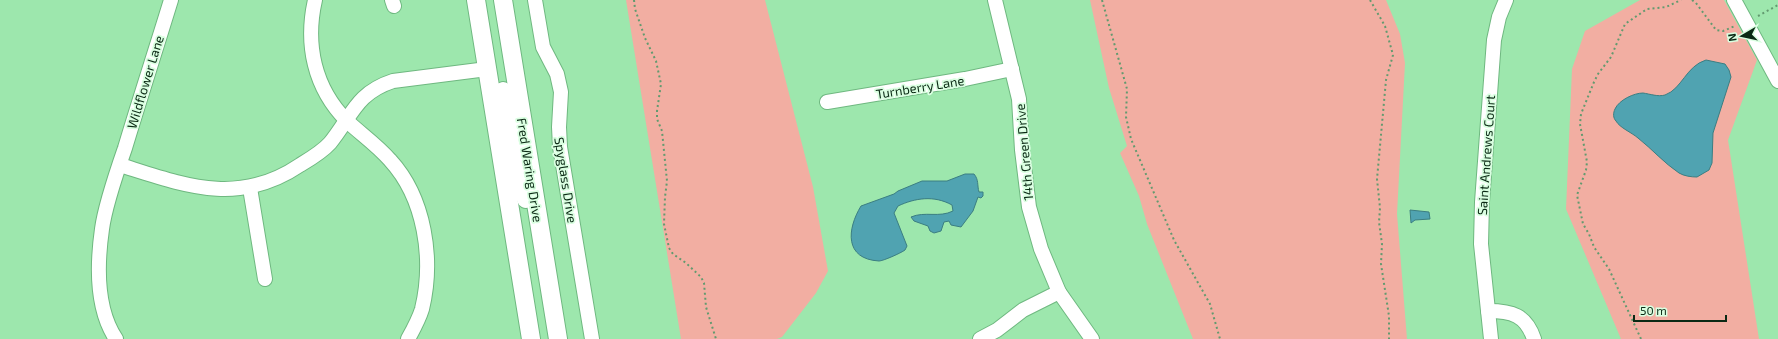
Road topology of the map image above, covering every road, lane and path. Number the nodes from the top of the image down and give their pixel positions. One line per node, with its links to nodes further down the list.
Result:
1 (171, 0): 22 (street, Wildflower Lane)
2 (315, 0): 21 (street)
3 (476, 0): 17 (main road, Fred Waring Drive)
4 (503, 0): 24 (main road, Fred Waring Drive)
5 (535, 0): 32 (street, Spyglass Drive)
6 (634, 0): 33 (path)
7 (995, 0): 18 (street, 14th Green Drive)
8 (1102, 0): 36 (path)
9 (1370, 0): 37 (path)
10 (1506, 0): 27 (street, Saint Andrews Court)
11 (1681, 0): 40 (path)
12 (1692, 0): 16 (path)
13 (1734, 0): 19 (street)
14 (1778, 5): 15 (path)
15 (1753, 18)
16 (1737, 25)
17 (487, 69): 21 (street); 24 (main road); 30 (main road, Fred Waring Drive)
18 (1012, 69): 20 (street, Turnberry Lane); 26 (street, 14th Green Drive)
19 (1778, 81)
20 (827, 102)
21 (346, 119): 23 (street); 29 (street)
22 (120, 165): 23 (street); 28 (street, Wildflower Lane)
23 (250, 188): 25 (street)
24 (541, 239): 31 (main road, Fred Waring Drive)
25 (265, 279)
26 (1059, 292): 34 (street); 35 (street, 14th Green Drive)
27 (1488, 311): 38 (street, Saint Andrews Court); 39 (street)
28 (116, 339)
29 (408, 339)
30 (531, 339)
31 (558, 339)
32 (592, 339)
33 (716, 339)
34 (980, 339)
35 (1092, 339)
36 (1220, 339)
37 (1389, 339)
38 (1491, 339)
39 (1534, 339)
40 (1641, 339)

